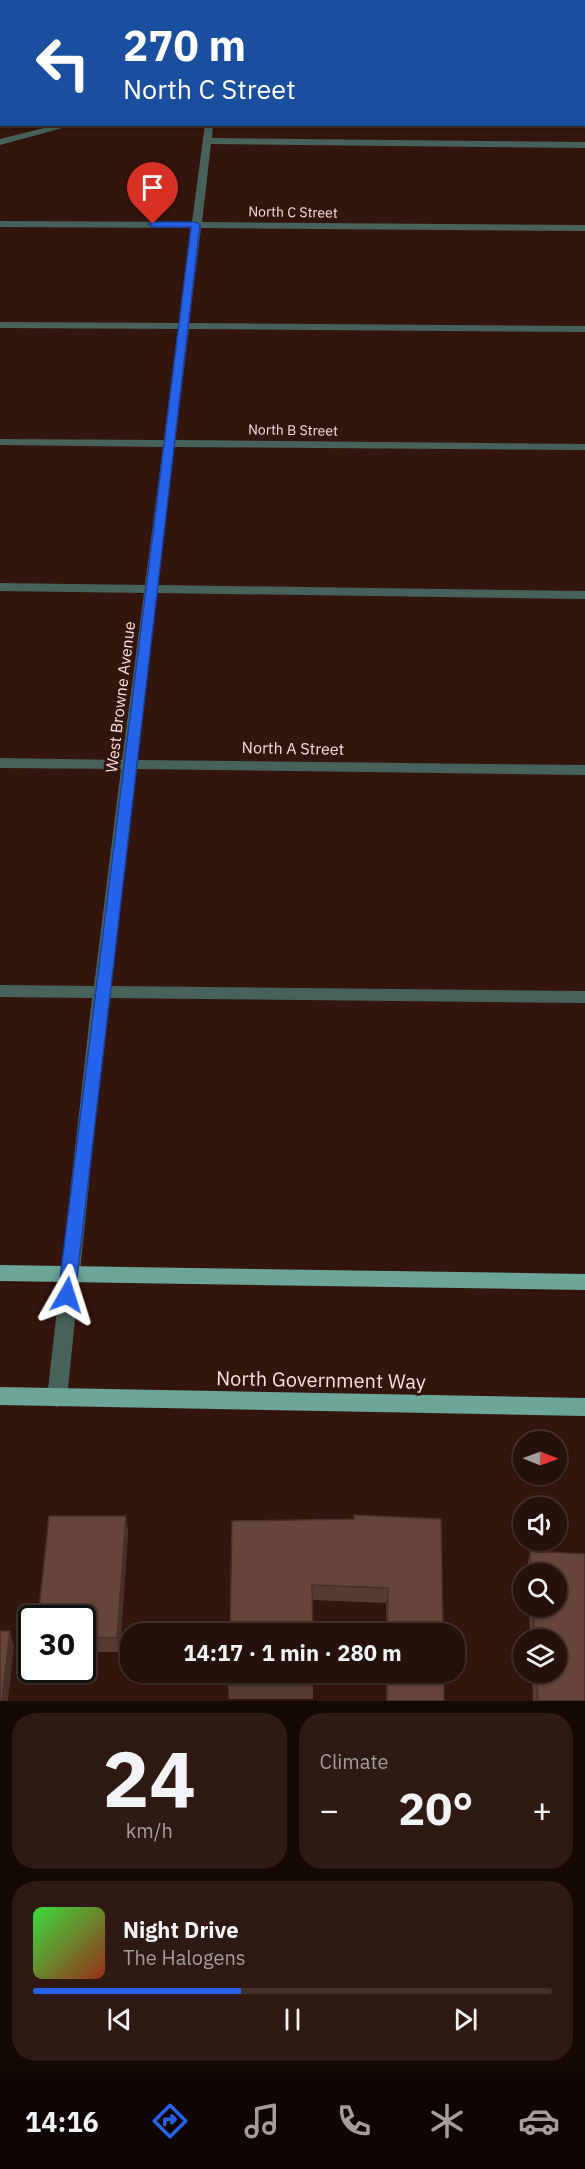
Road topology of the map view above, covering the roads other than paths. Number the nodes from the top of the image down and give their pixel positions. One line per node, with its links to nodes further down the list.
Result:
1 (64, 126): 3 (street)
2 (209, 126): 4 (street, West Browne Avenue)
3 (0, 141)
4 (207, 141): 5 (street); 7 (street, West Browne Avenue)
5 (585, 145)
6 (0, 224): 7 (street, North C Street)
7 (196, 225): 8 (street, North C Street); 10 (street, West Browne Avenue)
8 (585, 228)
9 (0, 325): 10 (street)
10 (184, 327): 11 (street); 13 (street, West Browne Avenue)
11 (585, 329)
12 (0, 442): 13 (street, North B Street)
13 (170, 443): 14 (street, North B Street); 16 (street, West Browne Avenue)
14 (585, 447)
15 (0, 587): 16 (street)
16 (152, 589): 17 (street); 19 (street, West Browne Avenue)
17 (585, 595)
18 (0, 763): 19 (street, North A Street)
19 (130, 765): 20 (street, North A Street); 22 (street, West Browne Avenue)
20 (585, 770)
21 (0, 991): 22 (street)
22 (102, 993): 23 (street); 25 (street, West Browne Avenue)
23 (585, 997)
24 (0, 1273): 25 (main road)
25 (69, 1274): 26 (main road); 28 (street)
26 (585, 1282)
27 (0, 1396): 28 (main road, North Government Way)
28 (57, 1398): 29 (main road, North Government Way)
29 (585, 1407)

